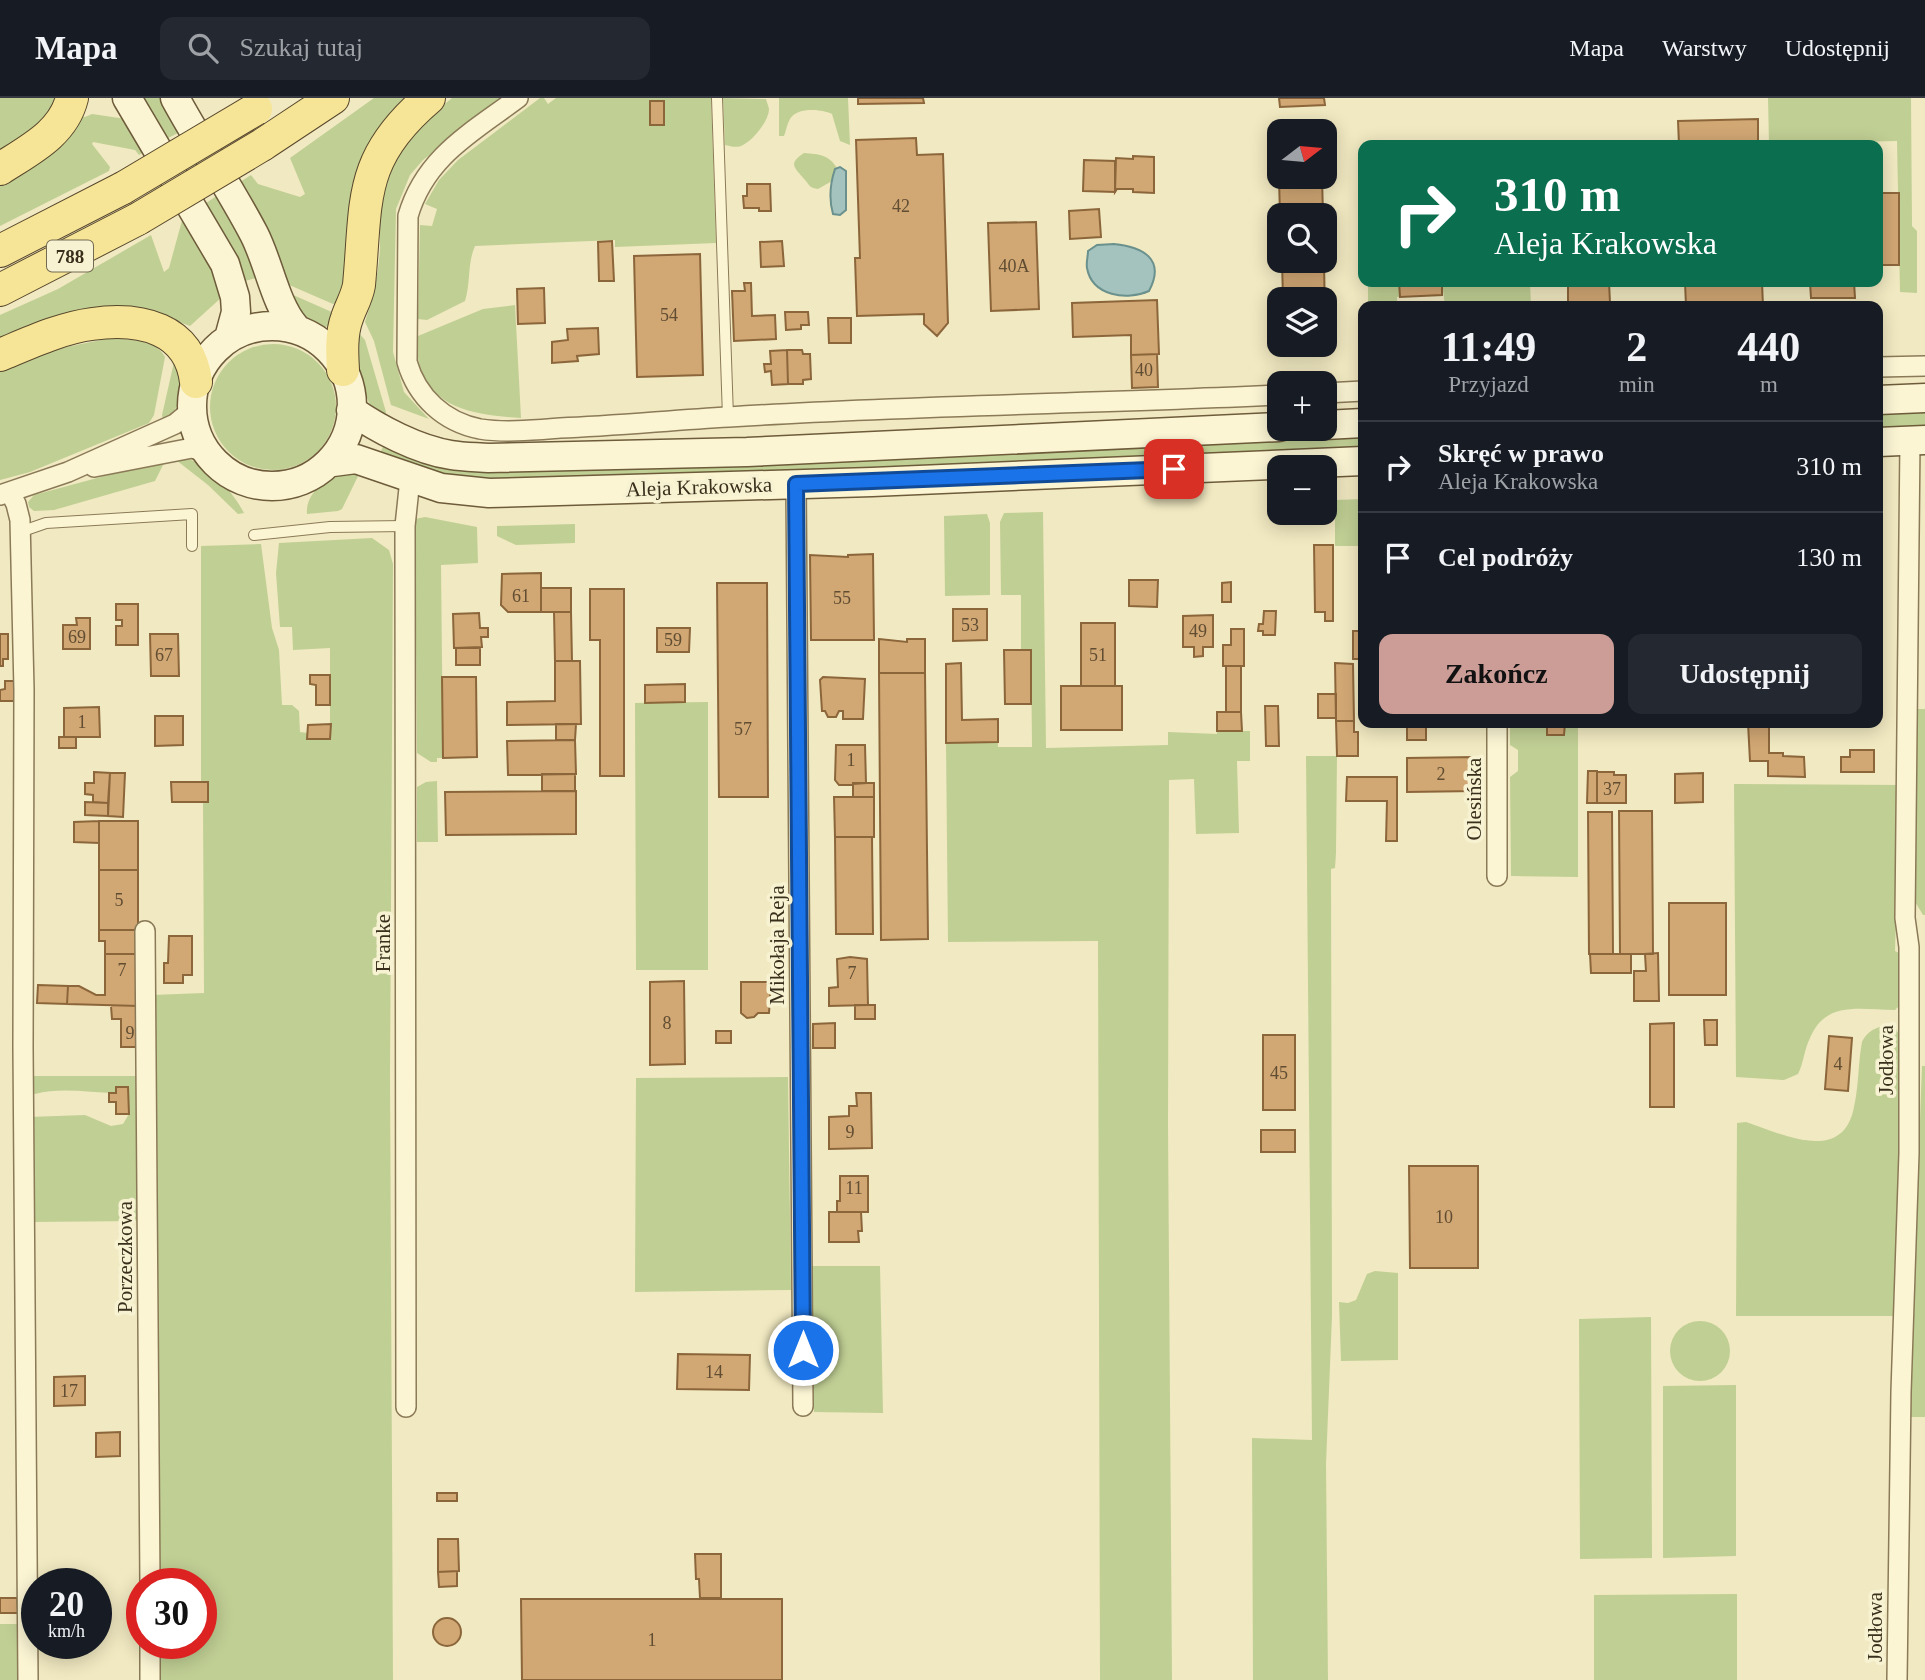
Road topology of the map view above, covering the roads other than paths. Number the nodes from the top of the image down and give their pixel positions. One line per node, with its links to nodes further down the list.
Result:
1 (72, 98): 9 (main road)
2 (127, 98): 13 (main road)
3 (176, 98): 12 (main road)
4 (333, 98): 11 (main road, 788, bridge)
5 (429, 98): 17 (main road)
6 (518, 98): 25 (street)
7 (717, 98): 25 (lane)
8 (264, 103): 10 (main road, 788, bridge)
9 (0, 169)
10 (0, 250)
11 (0, 290)
12 (295, 327): 13 (main road); 17 (main road)
13 (229, 338): 21 (main road)
14 (0, 355): 21 (main road)
15 (1925, 366): 16 (street)
16 (1883, 368)
17 (342, 370): 24 (main road)
18 (1358, 391): 19 (street)
19 (1337, 392)
20 (1267, 395): 25 (street)
21 (194, 396): 31 (main road); 34 (street)
22 (1925, 398): 23 (main road)
23 (1883, 400)
24 (351, 410): 28 (main road, Aleja Krakowska); 32 (main road)
25 (729, 416)
26 (1358, 423): 27 (main road)
27 (1337, 424)
28 (1267, 428)
29 (1918, 440): 30 (main road); 51 (street, Jodłowa)
30 (1883, 442)
31 (207, 452): 32 (main road); 34 (street)
32 (333, 461): 35 (main road, Aleja Krakowska)
33 (1358, 461): 36 (main road, Aleja Krakowska)
34 (68, 471): 37 (street)
35 (410, 479): 36 (main road, Aleja Krakowska); 38 (street, Franke)
36 (796, 484): 45 (street, Mikołaja Reja)
37 (5, 493): 39 (street)
38 (405, 526): 40 (lane); 46 (street, Franke)
39 (20, 532): 41 (lane); 49 (street)
40 (254, 535)
41 (192, 546)
42 (1497, 728): 43 (street, Olesińska)
43 (1497, 876)
44 (145, 931): 47 (street, Porzeczkowa)
45 (803, 1406)
46 (406, 1407)
47 (150, 1568)
48 (150, 1659): 50 (street)
49 (28, 1680)
50 (150, 1680)
51 (1897, 1680)

